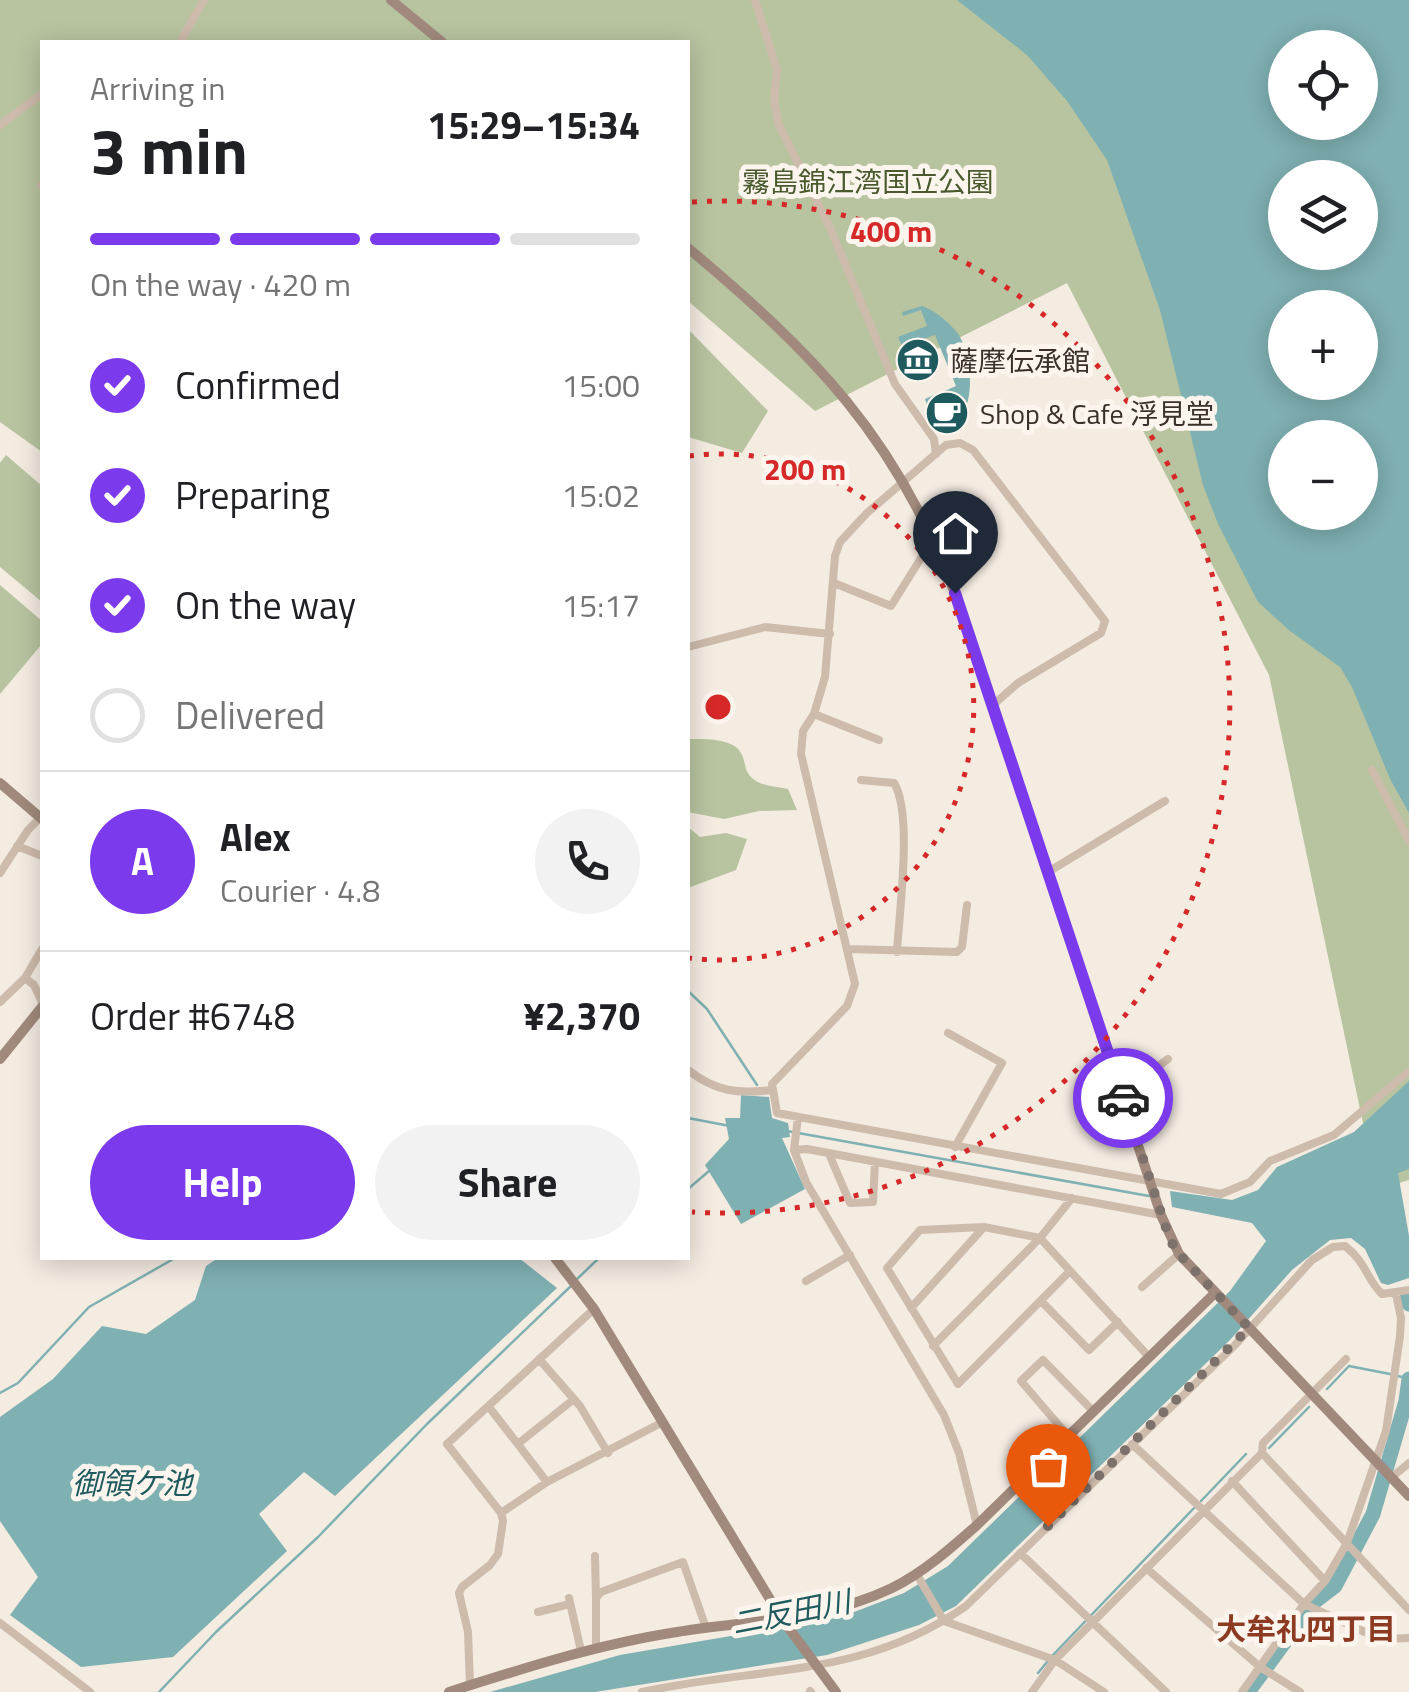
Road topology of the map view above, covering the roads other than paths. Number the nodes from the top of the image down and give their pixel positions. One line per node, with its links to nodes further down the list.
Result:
1 (204, 0): 4 (street)
2 (391, 0): 5 (street)
3 (755, 0): 9 (street)
4 (181, 40)
5 (440, 40)
6 (40, 95): 7 (street)
7 (0, 125)
8 (690, 250): 10 (street)
9 (936, 454): 10 (street); 15 (street)
10 (903, 482): 11 (street); 12 (street)
11 (933, 540): 12 (street); 15 (street)
12 (834, 583): 13 (street)
13 (830, 634): 14 (street); 16 (street)
14 (690, 646)
15 (993, 705): 27 (street)
16 (814, 714): 17 (street); 30 (street)
17 (879, 740)
18 (1372, 770): 24 (street)
19 (861, 780): 31 (street)
20 (0, 783): 22 (street)
21 (1165, 800): 27 (street)
22 (40, 816)
23 (40, 820): 25 (street)
24 (1409, 841)
25 (17, 846): 26 (street); 28 (street)
26 (40, 855)
27 (1048, 872): 43 (street)
28 (0, 873)
29 (967, 905): 31 (street)
30 (848, 949): 31 (street); 42 (street)
31 (897, 952)
32 (40, 953): 33 (street)
33 (25, 978): 34 (street); 35 (street)
34 (40, 999)
35 (0, 1002)
36 (40, 1007): 39 (street)
37 (948, 1033): 46 (street)
38 (1168, 1058): 43 (street)
39 (0, 1059)
40 (690, 1071): 42 (street)
41 (1409, 1071): 49 (street)
42 (773, 1090): 44 (street)
43 (1122, 1094): 49 (street)
44 (798, 1119): 45 (street); 46 (street)
45 (794, 1146): 47 (street); 55 (street)
46 (956, 1147): 49 (street)
47 (829, 1154): 48 (street); 48 (street)
48 (875, 1162): 50 (street)
49 (1152, 1183): 51 (street)
50 (1072, 1198): 51 (street); 53 (street)
51 (1161, 1214): 54 (street)
52 (984, 1226): 53 (street); 64 (street); 64 (street)
53 (1040, 1238): 57 (street); 68 (street)
54 (1179, 1254): 59 (street); 61 (street)
55 (850, 1255): 58 (street); 90 (street)
56 (556, 1260): 65 (street)
57 (1070, 1271): 63 (street); 66 (street)
58 (806, 1281)
59 (1142, 1286)
60 (1409, 1290): 62 (street)
61 (1214, 1294): 67 (street); 69 (street)
62 (1396, 1294): 67 (street); 82 (street)
63 (1041, 1301): 66 (street); 68 (street)
64 (911, 1308): 68 (street)
65 (594, 1309): 70 (street); 76 (street)
66 (1118, 1322): 69 (street)
67 (1247, 1327): 72 (street); 79 (street)
68 (934, 1346)
69 (1149, 1357): 75 (street)
70 (538, 1359): 73 (street); 74 (street)
71 (1346, 1359): 72 (street)
72 (1313, 1393): 81 (street); 82 (street)
73 (574, 1398): 78 (street); 80 (street)
74 (489, 1407): 78 (street); 89 (street)
75 (1094, 1412): 77 (street); 77 (street)
76 (663, 1422): 80 (street); 101 (street)
77 (1068, 1436): 90 (street)
78 (519, 1443): 86 (street)
79 (1132, 1444): 88 (street); 92 (street)
80 (608, 1452): 86 (street)
81 (1262, 1453): 85 (street); 91 (street)
82 (1376, 1460): 84 (street); 91 (street)
83 (1409, 1463): 84 (street)
84 (1390, 1476): 87 (street)
85 (1232, 1481): 88 (street); 96 (street)
86 (547, 1482): 89 (street)
87 (1409, 1496)
88 (1200, 1507): 94 (street); 98 (street)
89 (501, 1513): 112 (street)
90 (977, 1525): 95 (street)
91 (1347, 1543): 96 (street); 99 (street)
92 (1020, 1553): 102 (street); 103 (street)
93 (594, 1556): 97 (street)
94 (1146, 1568): 102 (street); 111 (street)
95 (916, 1573): 101 (street); 103 (street)
96 (1325, 1580): 98 (street)
97 (596, 1598): 105 (street); 107 (street)
98 (1309, 1606): 106 (street); 111 (street)
99 (1409, 1610)
100 (538, 1612): 108 (street)
101 (782, 1619): 105 (street); 110 (street)
102 (1089, 1620): 109 (street); 120 (street)
103 (944, 1621): 109 (street); 110 (street)
104 (0, 1623): 113 (street)
105 (706, 1628): 107 (street)
106 (1409, 1638)
107 (596, 1648): 108 (street)
108 (581, 1650): 112 (street)
109 (1051, 1658): 118 (street); 119 (street)
110 (816, 1668): 116 (street); 117 (street)
111 (1263, 1669): 121 (street); 122 (street)
112 (470, 1685): 115 (street)
113 (78, 1689): 114 (street)
114 (90, 1692)
115 (449, 1692)
116 (642, 1692)
117 (836, 1692)
118 (1032, 1692)
119 (1104, 1692)
120 (1166, 1692)
121 (1242, 1692)
122 (1300, 1692)

